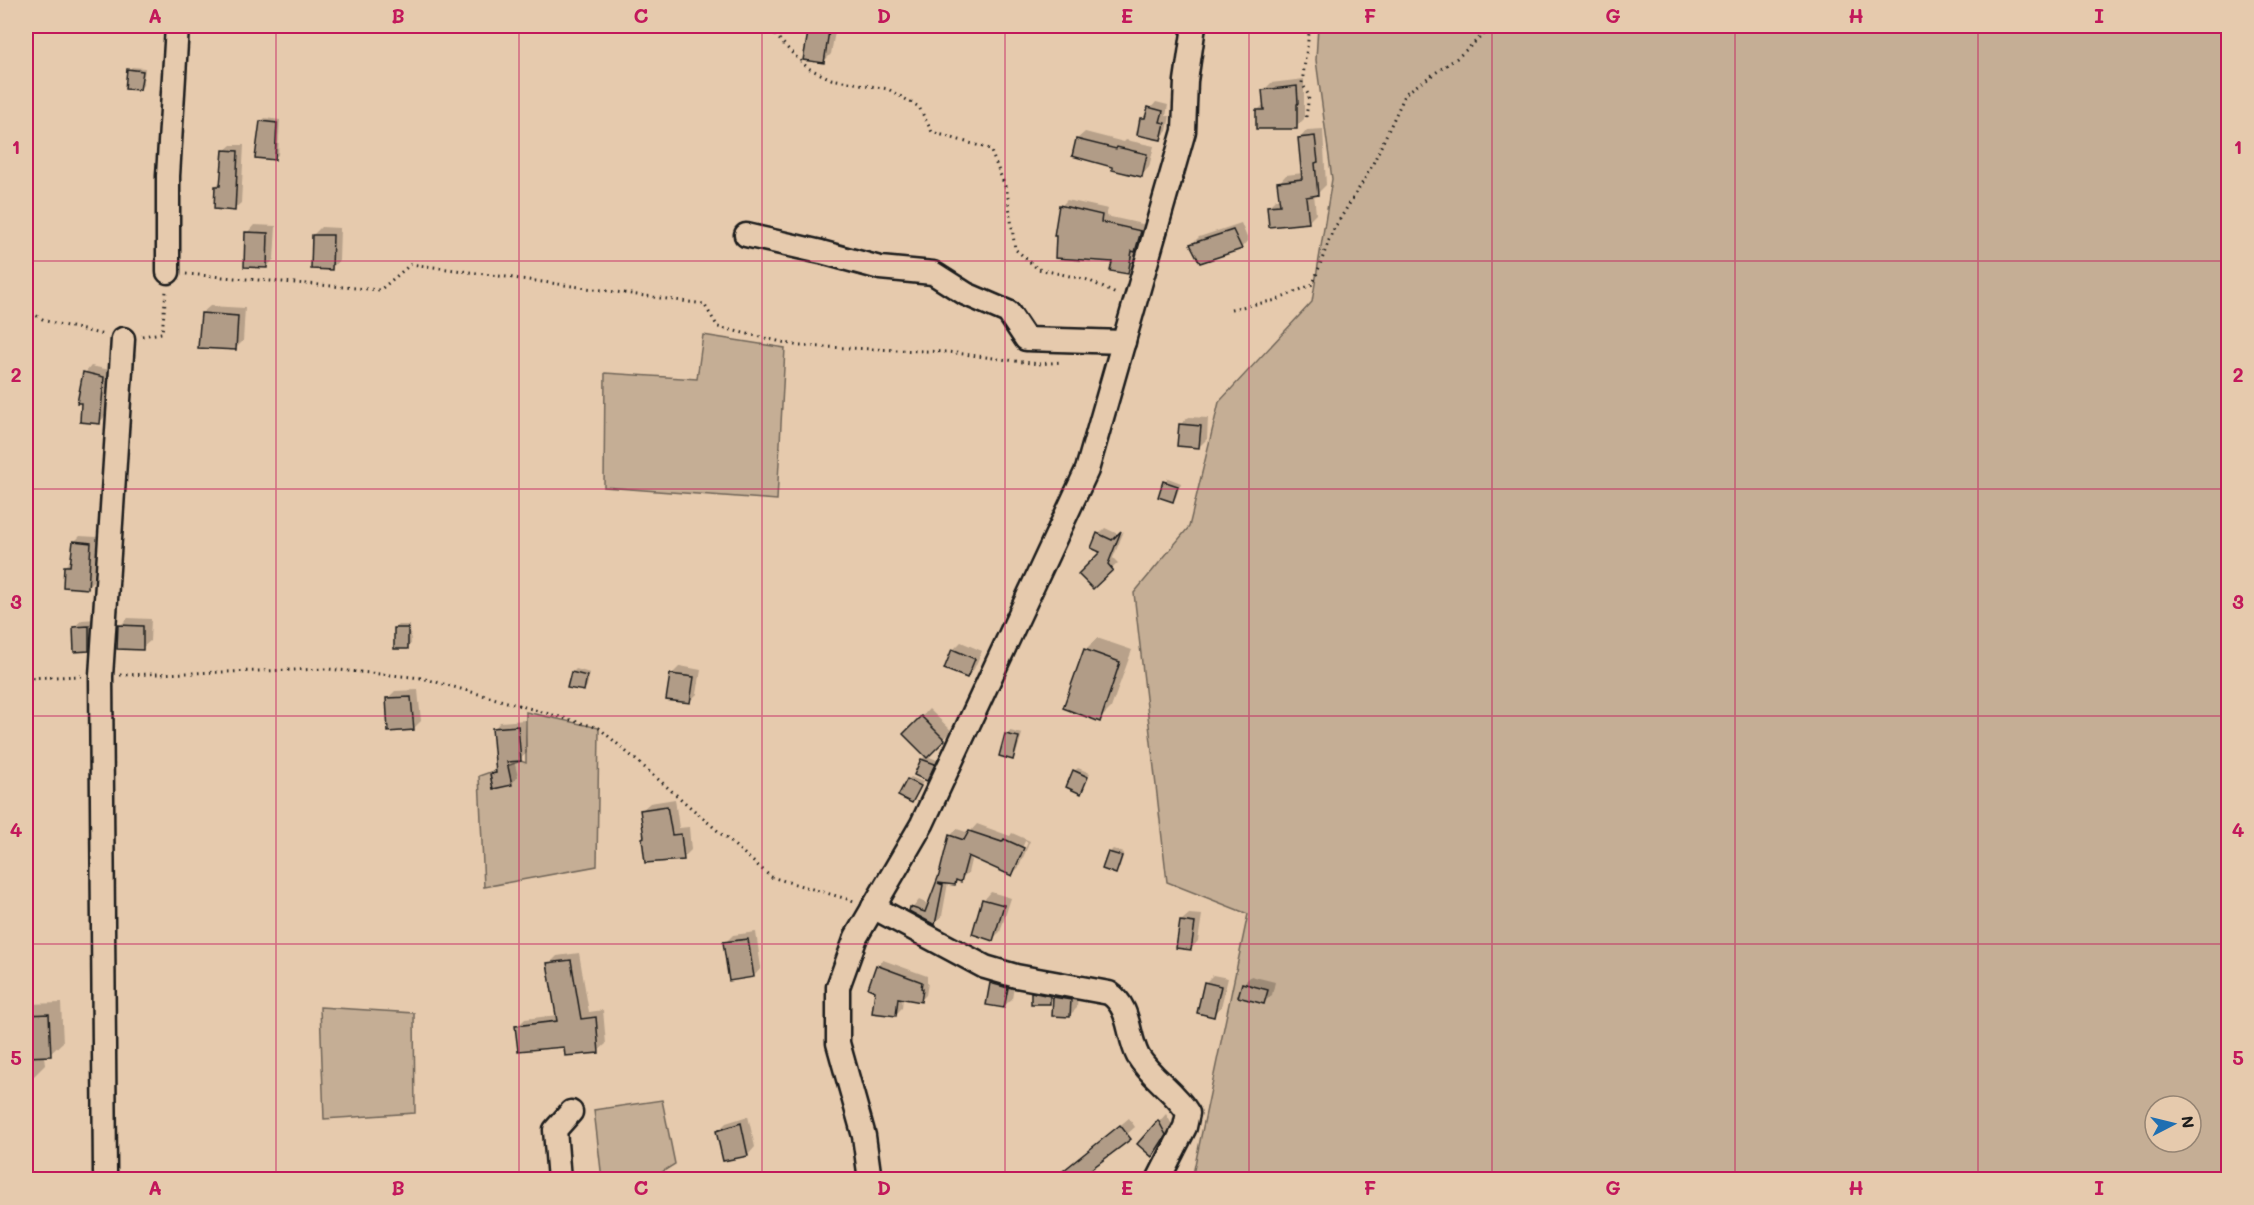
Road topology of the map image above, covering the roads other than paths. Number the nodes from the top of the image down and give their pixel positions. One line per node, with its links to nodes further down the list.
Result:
1 (177, 26): 4 (street)
2 (1194, 26): 6 (street)
3 (746, 235): 6 (street)
4 (168, 272)
5 (123, 339): 9 (street)
6 (1124, 342): 7 (street)
7 (873, 907): 11 (street); 12 (street)
8 (571, 1112): 10 (street)
9 (105, 1173)
10 (559, 1179)
11 (870, 1179)
12 (1158, 1179)

